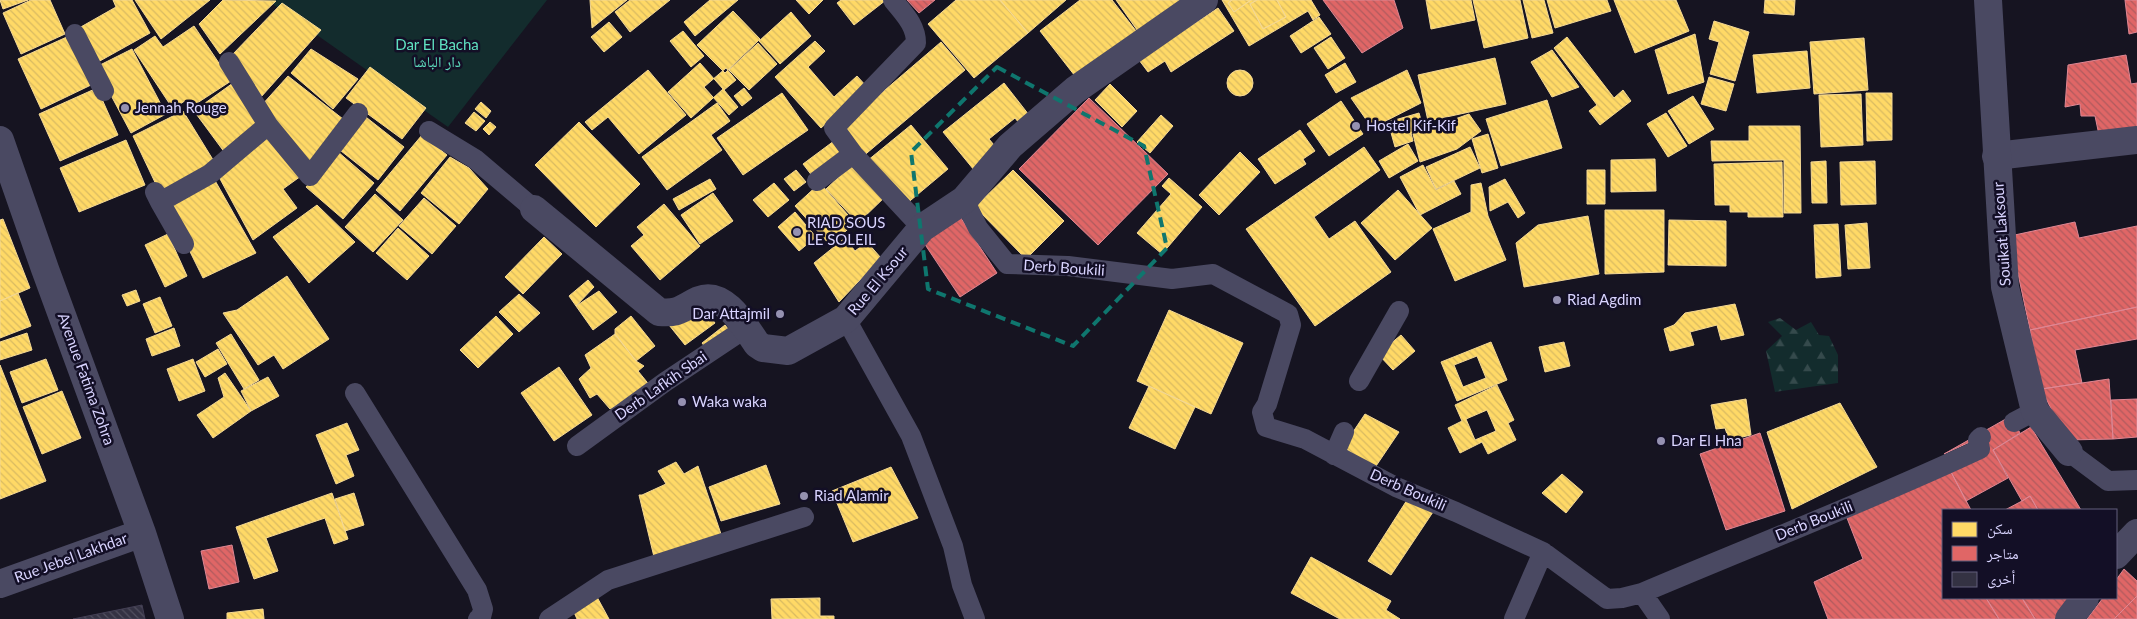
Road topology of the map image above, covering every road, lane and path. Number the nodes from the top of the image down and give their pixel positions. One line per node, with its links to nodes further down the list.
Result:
1 (893, 0): 12 (lane)
2 (1204, 0): 15 (street, Rue El Ksour)
3 (1988, 0): 13 (street, Souikat Laksour)
4 (75, 34): 6 (lane)
5 (229, 62): 8 (lane)
6 (104, 91)
7 (358, 113): 8 (lane)
8 (268, 125): 18 (lane)
9 (429, 131): 16 (lane)
10 (0, 140): 31 (street, Avenue Fatima Zohra)
11 (2137, 140): 13 (street)
12 (853, 154): 14 (lane); 17 (lane)
13 (1996, 156): 27 (street, Souikat Laksour)
14 (817, 181)
15 (964, 200): 17 (street, Rue El Ksour); 28 (lane, Derb Boukili)
16 (534, 209): 21 (street, Rue El Ksour)
17 (922, 228): 20 (street, Rue El Ksour)
18 (184, 244)
19 (1399, 311): 22 (lane)
20 (846, 320): 21 (street, Rue El Ksour); 41 (lane)
21 (746, 328): 26 (lane, Derb Lafkih Sbai)
22 (1359, 381)
23 (355, 393): 39 (lane)
24 (1344, 432): 28 (lane)
25 (1981, 437): 36 (lane, Derb Boukili)
26 (577, 446)
27 (2069, 452): 29 (lane)
28 (1334, 455): 33 (lane, Derb Boukili)
29 (2137, 480)
30 (804, 517): 40 (lane)
31 (142, 533): 35 (street, Rue Jebel Lakhdar); 38 (street, Avenue Fatima Zohra)
32 (2137, 533): 34 (street)
33 (1543, 552): 36 (lane, Derb Boukili); 42 (lane)
34 (2117, 554)
35 (0, 584)
36 (1642, 593): 43 (lane)
37 (2083, 599): 44 (street)
38 (170, 619)
39 (478, 619)
40 (549, 619)
41 (975, 619)
42 (1514, 619)
43 (1660, 619)
44 (2069, 619)

